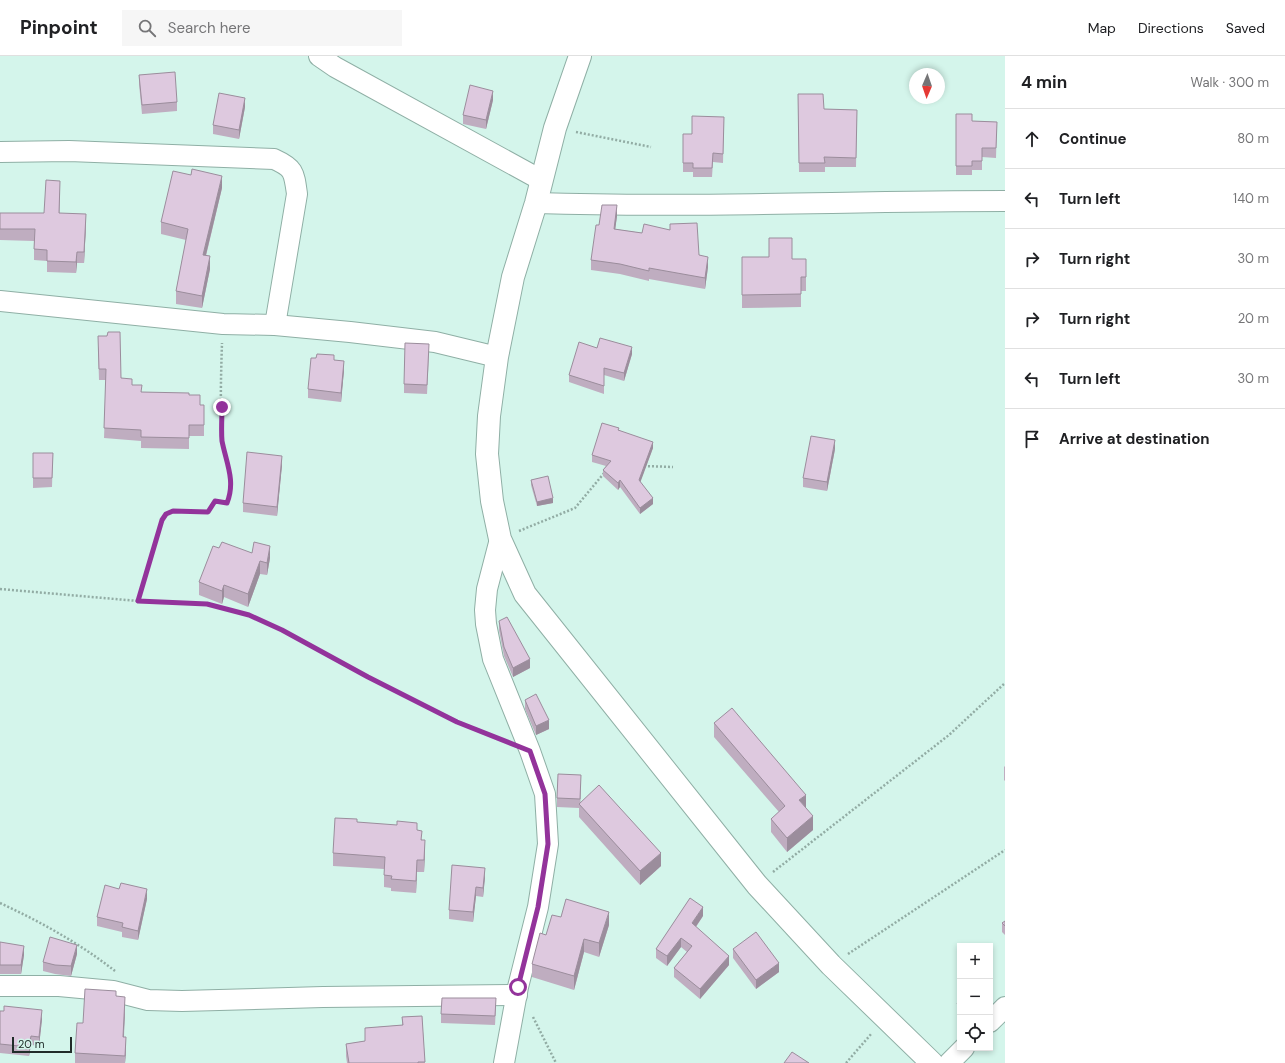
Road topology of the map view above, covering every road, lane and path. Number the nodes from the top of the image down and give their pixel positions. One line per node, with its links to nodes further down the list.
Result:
1 (319, 56): 6 (street)
2 (580, 56): 3 (street)
3 (556, 128): 4 (path); 6 (street)
4 (651, 147)
5 (0, 152): 11 (street)
6 (541, 180): 8 (street)
7 (1005, 201): 8 (street)
8 (536, 203): 12 (street)
9 (0, 301): 10 (street)
10 (223, 324): 11 (street); 18 (path)
11 (275, 325): 12 (street)
12 (497, 357): 16 (street)
13 (609, 466): 16 (path)
14 (638, 466): 15 (path)
15 (673, 467)
16 (500, 539): 20 (street); 22 (street)
17 (0, 589): 18 (path)
18 (138, 601): 20 (path)
19 (1005, 683): 22 (path)
20 (530, 751): 27 (street)
21 (1005, 850): 24 (path)
22 (757, 885): 24 (street)
23 (0, 903): 25 (path)
24 (831, 965): 29 (street)
25 (117, 972)
26 (0, 986): 27 (street)
27 (517, 991): 32 (street); 33 (path)
28 (1005, 1007): 30 (street)
29 (886, 1018): 34 (path); 35 (street)
30 (993, 1019)
31 (961, 1051): 36 (street)
32 (504, 1063)
33 (556, 1063)
34 (846, 1063)
35 (932, 1063)
36 (950, 1063)

